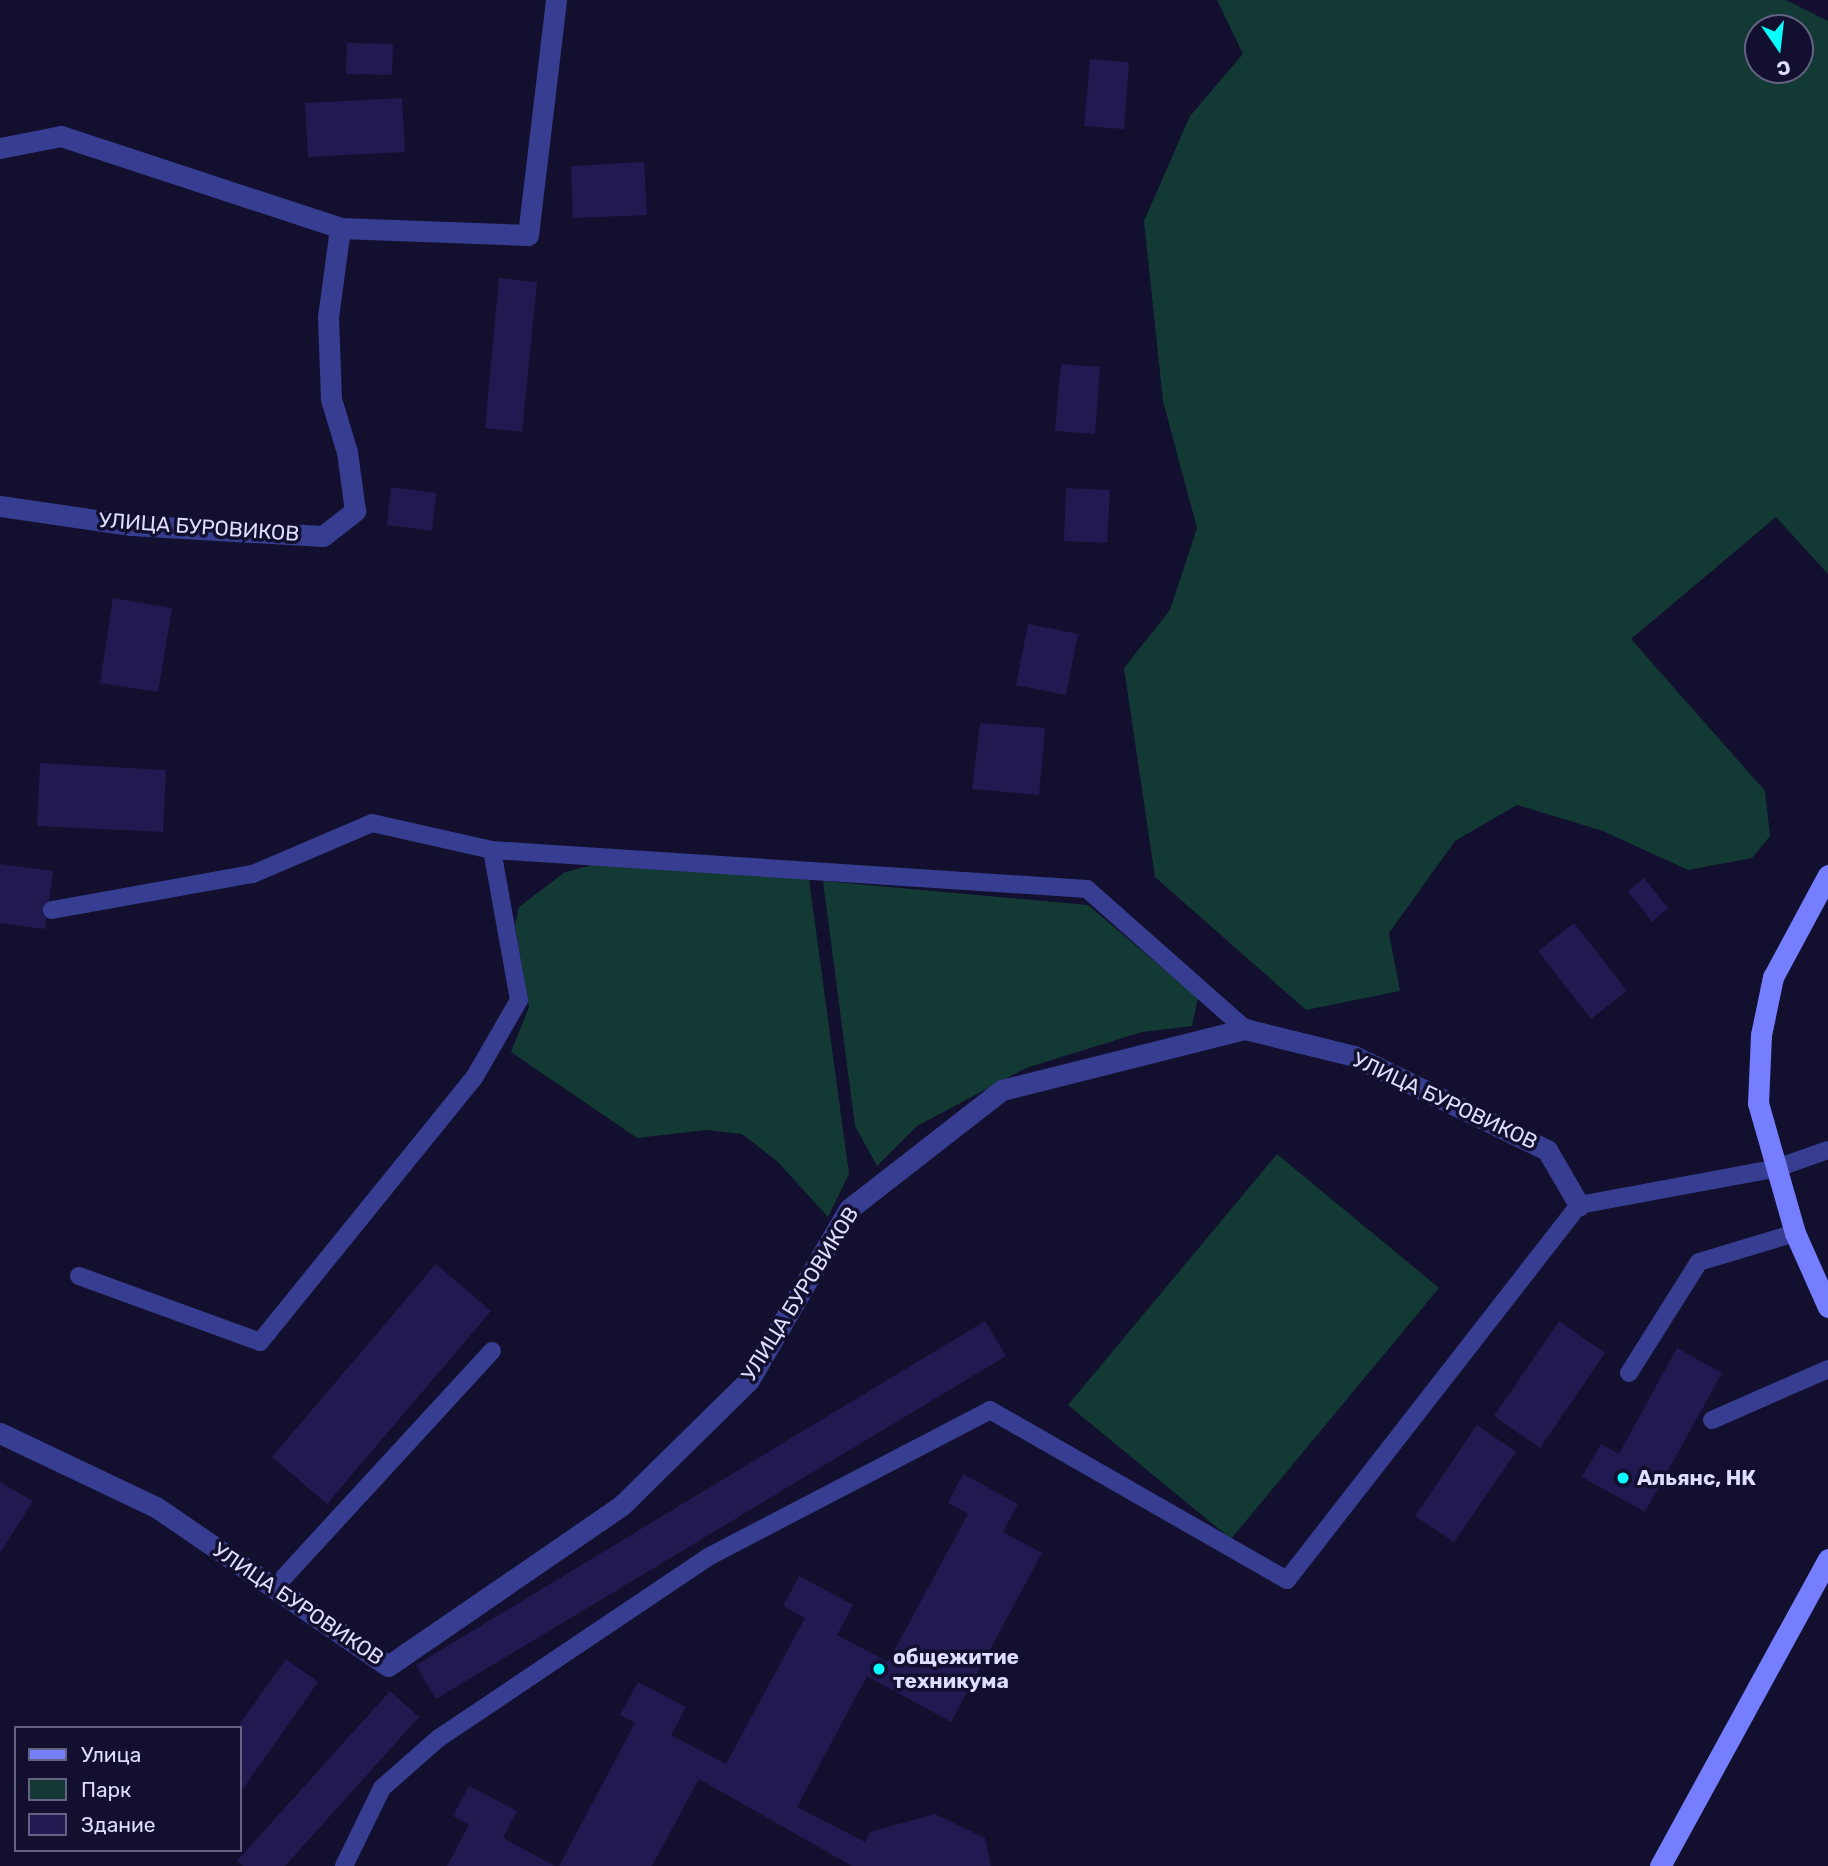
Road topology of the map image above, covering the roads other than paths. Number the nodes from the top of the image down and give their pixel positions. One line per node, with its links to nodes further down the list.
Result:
1 (556, 0): 3 (street)
2 (0, 148): 3 (street)
3 (340, 228): 4 (street, УЛИЦА БУРОВИКОВ)
4 (0, 506)
5 (492, 850): 7 (lane); 8 (lane); 13 (lane)
6 (1828, 875): 10 (street)
7 (52, 910)
8 (1245, 1029): 11 (street, УЛИЦА БУРОВИКОВ); 21 (street, УЛИЦА БУРОВИКОВ)
9 (1828, 1150): 10 (lane)
10 (1774, 1169): 11 (lane); 12 (street)
11 (1579, 1205): 22 (lane)
12 (1795, 1233): 14 (street); 17 (lane)
13 (79, 1276)
14 (1828, 1307)
15 (492, 1351): 21 (lane)
16 (1828, 1369): 18 (lane)
17 (1629, 1373)
18 (1712, 1420)
19 (0, 1433): 21 (street, УЛИЦА БУРОВИКОВ)
20 (1828, 1559): 23 (street)
21 (274, 1588)
22 (344, 1866)
23 (1660, 1866)

